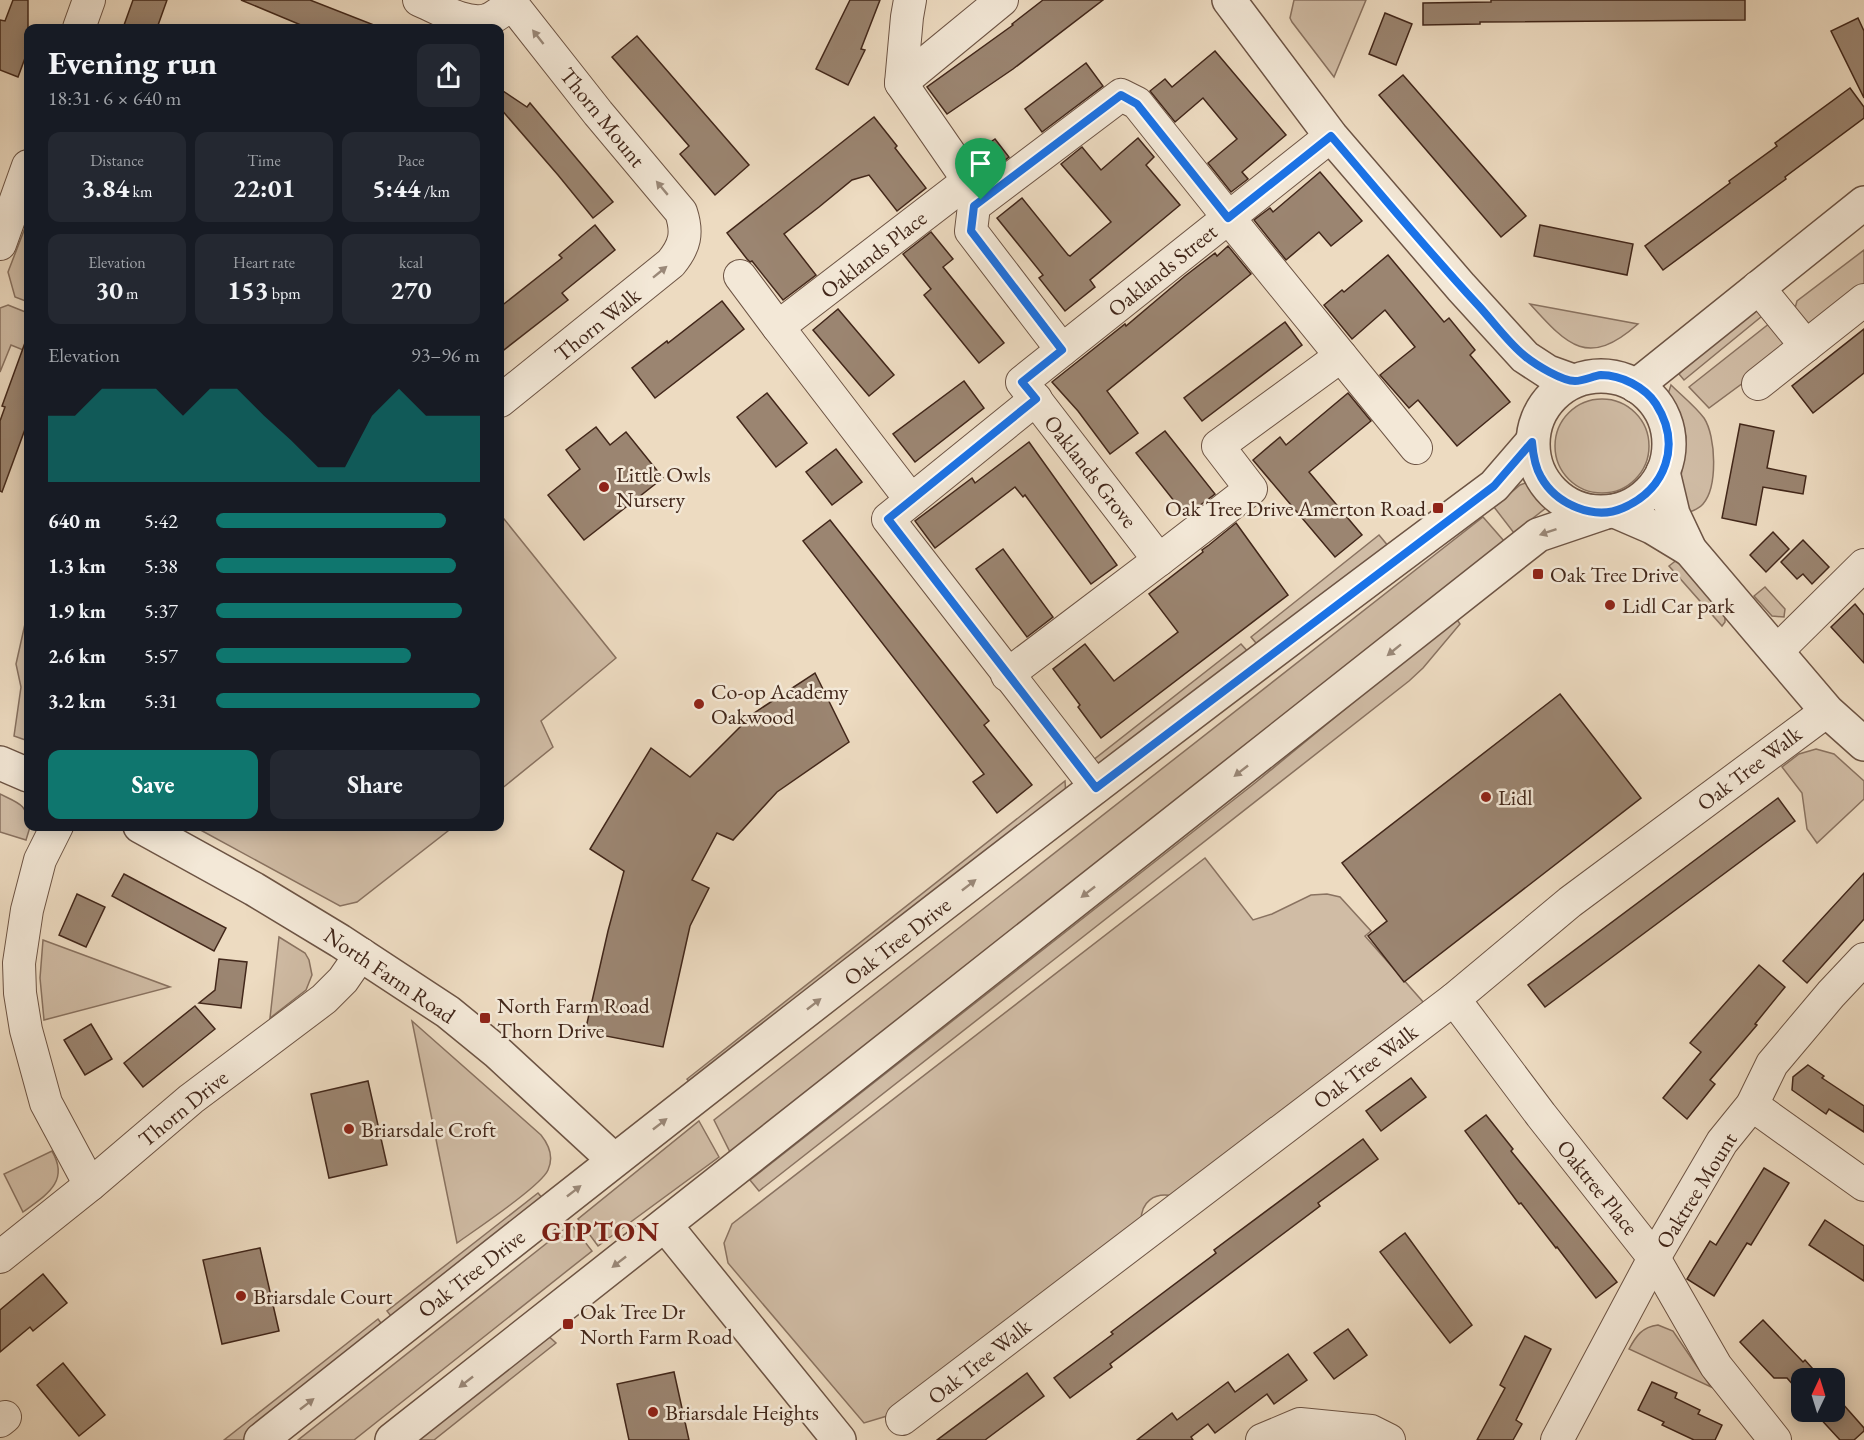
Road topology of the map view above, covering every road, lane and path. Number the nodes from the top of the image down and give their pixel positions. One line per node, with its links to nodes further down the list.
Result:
1 (89, 0): 7 (street)
2 (419, 0): 6 (street)
3 (910, 0): 8 (street)
4 (1002, 0): 8 (street)
5 (1231, 1): 9 (street)
6 (510, 2): 14 (street, Thorn Mount, one-way to 6)
7 (80, 24)
8 (901, 83): 11 (street)
9 (1331, 136): 13 (street, Oaklands Street); 23 (street)
10 (24, 177): 15 (street)
11 (974, 190): 13 (street, Oaklands Place); 19 (street, Oaklands Place); 21 (street)
12 (1864, 203): 17 (street)
13 (1228, 218): 21 (street, Oaklands Street); 22 (street)
14 (685, 239): 28 (street, Thorn Walk, one-way to 14)
15 (0, 244)
16 (740, 276): 19 (street)
17 (1758, 287): 20 (street); 26 (street)
18 (1864, 300): 20 (street)
19 (778, 327): 32 (street)
20 (1806, 345): 25 (street)
21 (1062, 350): 27 (street, Oaklands Street)
22 (1341, 356): 30 (street); 35 (street)
23 (1525, 357): 24 (street); 29 (street)
24 (1573, 381): 26 (street, Oak Tree Drive); 29 (street, Oak Tree Drive)
25 (1758, 384)
26 (1636, 386): 31 (street, Oak Tree Drive)
27 (1029, 391): 32 (street, Oaklands Street); 35 (street, Oaklands Grove)
28 (504, 398)
29 (1534, 431): 33 (street); 43 (street, Oak Tree Drive)
30 (1416, 448)
31 (1664, 472): 33 (street, Oak Tree Drive); 34 (street)
32 (911, 500): 38 (street, Oaklands Street)
33 (1609, 512): 34 (street); 54 (street, Oak Tree Drive, one-way to 54)
34 (1690, 550): 37 (street)
35 (1159, 560): 38 (street)
36 (1864, 565): 37 (street)
37 (1776, 651): 39 (street)
38 (1007, 675): 43 (street)
39 (1827, 711): 40 (street); 49 (street, Oak Tree Walk)
40 (1864, 744)
41 (0, 764): 42 (street)
42 (24, 773)
43 (1096, 788): 51 (street, Oak Tree Drive, one-way to 43)
44 (54, 831): 48 (street)
45 (149, 831): 46 (street, North Farm Road)
46 (361, 954): 51 (street, North Farm Road); 52 (street, Thorn Drive)
47 (1864, 959): 50 (street, Oaktree Mount)
48 (10, 995): 52 (street)
49 (1454, 999): 56 (street, Oaktree Place); 57 (street, Oak Tree Walk)
50 (1752, 1105): 53 (street); 56 (street, Oaktree Mount)
51 (614, 1160): 58 (street, Oak Tree Drive, one-way to 51)
52 (90, 1185): 55 (street, Thorn Drive)
53 (1864, 1185)
54 (665, 1225): 59 (street, Oak Tree Drive, one-way to 59); 60 (street)
55 (0, 1257)
56 (1654, 1258): 63 (street, Oaktree Mount); 64 (street, Oaktree Place)
57 (902, 1419)
58 (261, 1440)
59 (392, 1440)
60 (840, 1440)
61 (1262, 1440): 62 (street)
62 (1389, 1440)
63 (1557, 1440)
64 (1775, 1440)

